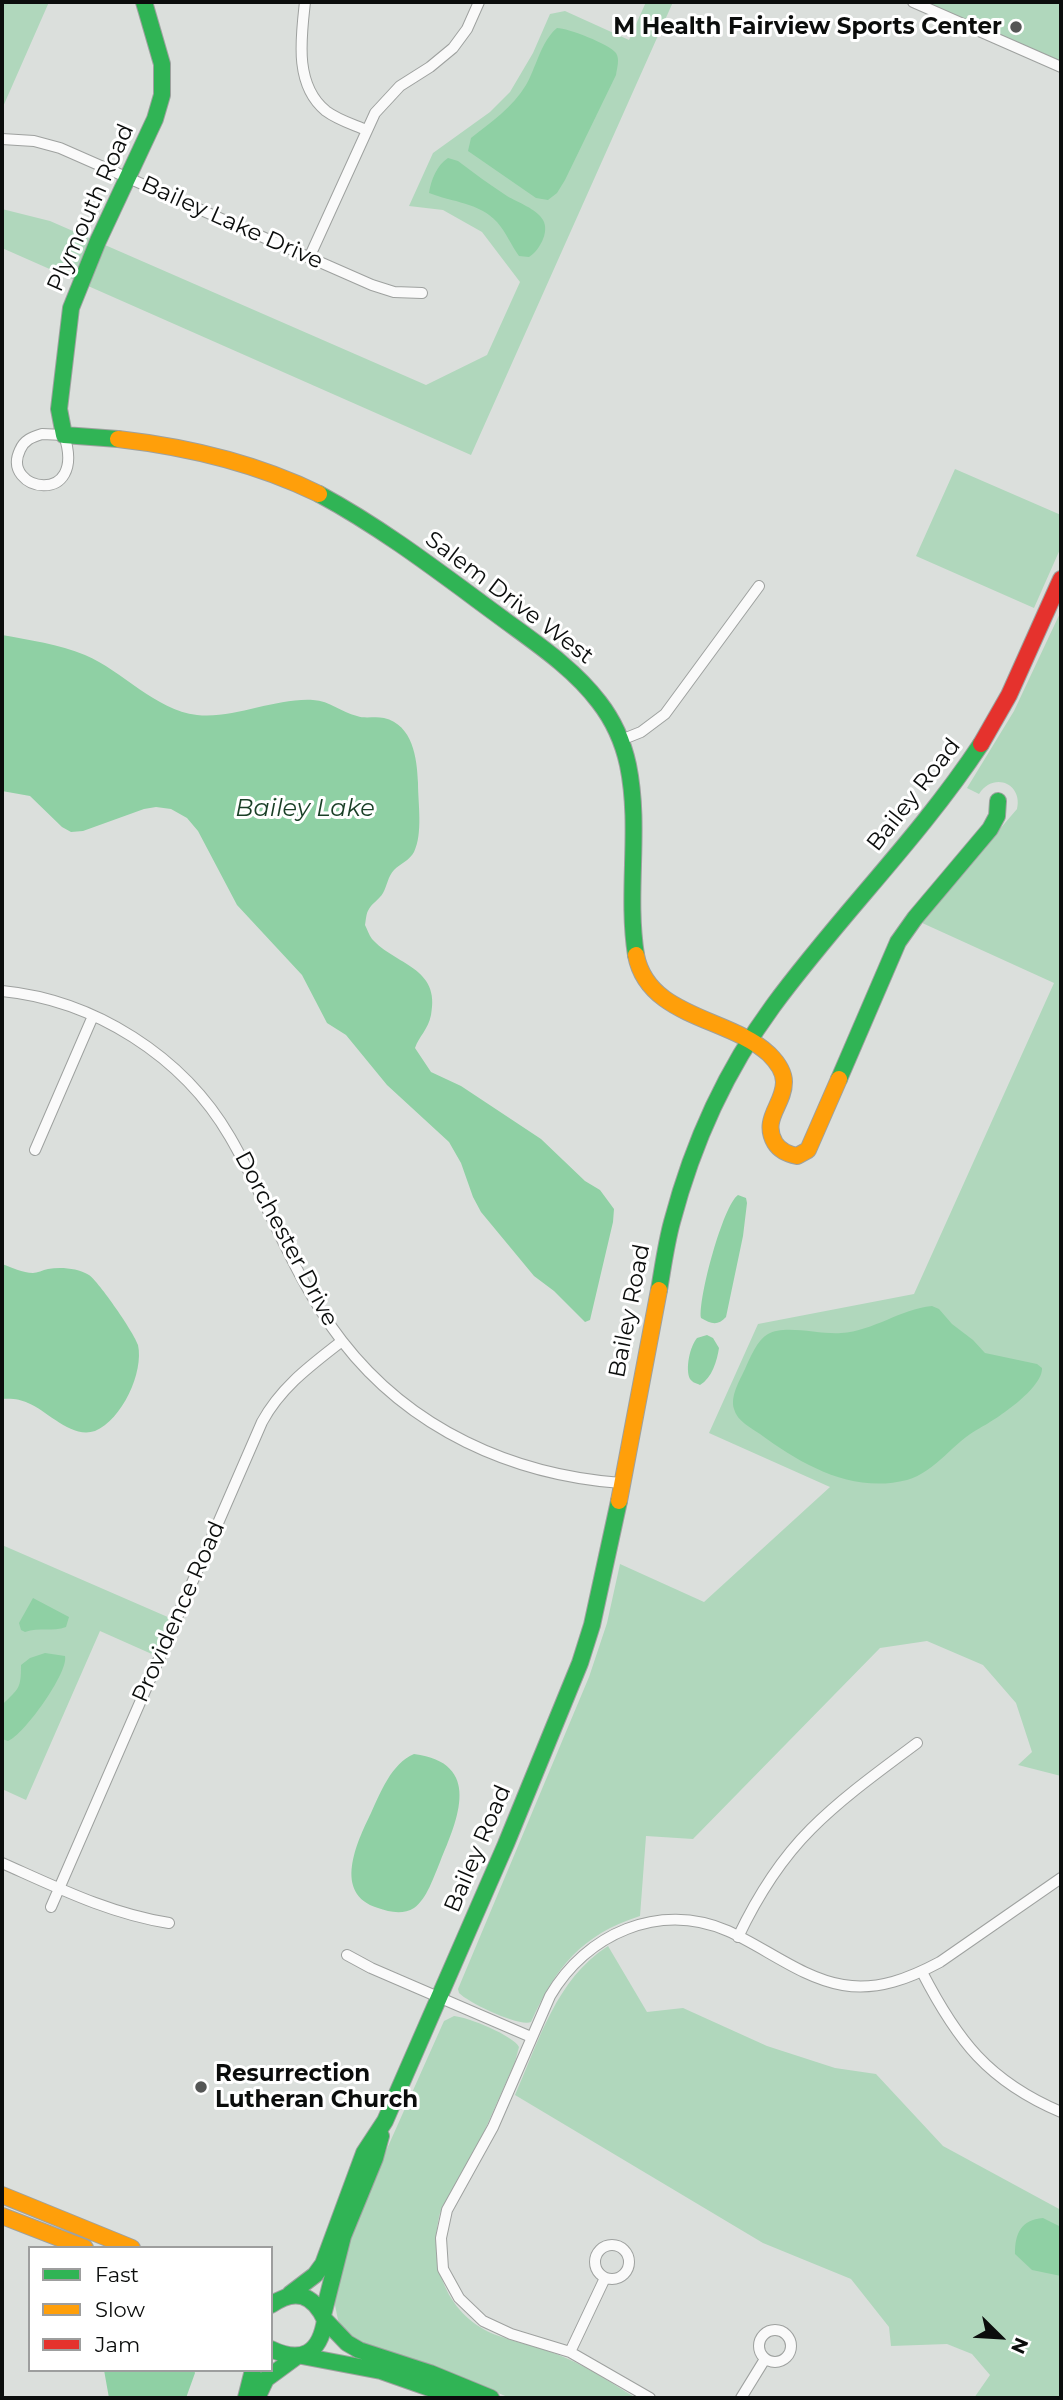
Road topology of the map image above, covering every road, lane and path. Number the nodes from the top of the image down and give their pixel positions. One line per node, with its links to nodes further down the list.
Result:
1 (144, 2): 8 (main road, Plymouth Road)
2 (306, 2): 6 (street)
3 (479, 2): 6 (street)
4 (913, 2): 5 (street)
5 (1061, 67)
6 (366, 130): 9 (street)
7 (2, 139): 8 (street, Bailey Lake Drive)
8 (129, 178): 9 (street, Bailey Lake Drive); 11 (main road, Plymouth Road)
9 (309, 258): 10 (street, Bailey Lake Drive)
10 (422, 293)
11 (64, 435): 11 (street, Salem Drive West); 14 (main road, Salem Drive West)
12 (1061, 579): 18 (main road, Bailey Road)
13 (759, 586): 14 (street)
14 (621, 740): 18 (main road, Salem Drive West)
15 (998, 801): 18 (main road, Salem Drive West)
16 (2, 990): 17 (street, Dorchester Drive)
17 (93, 1016): 19 (street); 20 (street, Dorchester Drive)
18 (749, 1042): 21 (main road, Bailey Road)
19 (35, 1150)
20 (342, 1341): 21 (street, Dorchester Drive); 25 (street, Providence Road)
21 (621, 1483): 31 (main road, Bailey Road)
22 (917, 1743): 28 (street)
23 (2, 1863): 25 (street)
24 (1061, 1878): 30 (street)
25 (60, 1888): 26 (street, Providence Road); 27 (street)
26 (51, 1907)
27 (169, 1923)
28 (738, 1937): 30 (street); 32 (street)
29 (346, 1955): 31 (street)
30 (922, 1972): 33 (street)
31 (439, 1998): 32 (street); 34 (main road, Bailey Road)
32 (531, 2037): 43 (street)
33 (1061, 2112)
34 (385, 2120): 40 (main road, Bailey Road); 41 (main road, Bailey Road)
35 (2, 2195): 38 (main road)
36 (2, 2216): 37 (main road)
37 (80, 2246)
38 (127, 2246)
39 (605, 2278): 43 (street)
40 (282, 2294): 41 (main road)
41 (324, 2317): 44 (main road, Bailey Road); 50 (main road)
42 (273, 2350): 44 (main road)
43 (570, 2352): 51 (street)
44 (299, 2357): 48 (main road); 49 (main road)
45 (765, 2359): 52 (street)
46 (252, 2372): 47 (main road)
47 (246, 2398)
48 (257, 2398)
49 (458, 2398)
50 (491, 2398)
51 (650, 2398)
52 (741, 2398)

